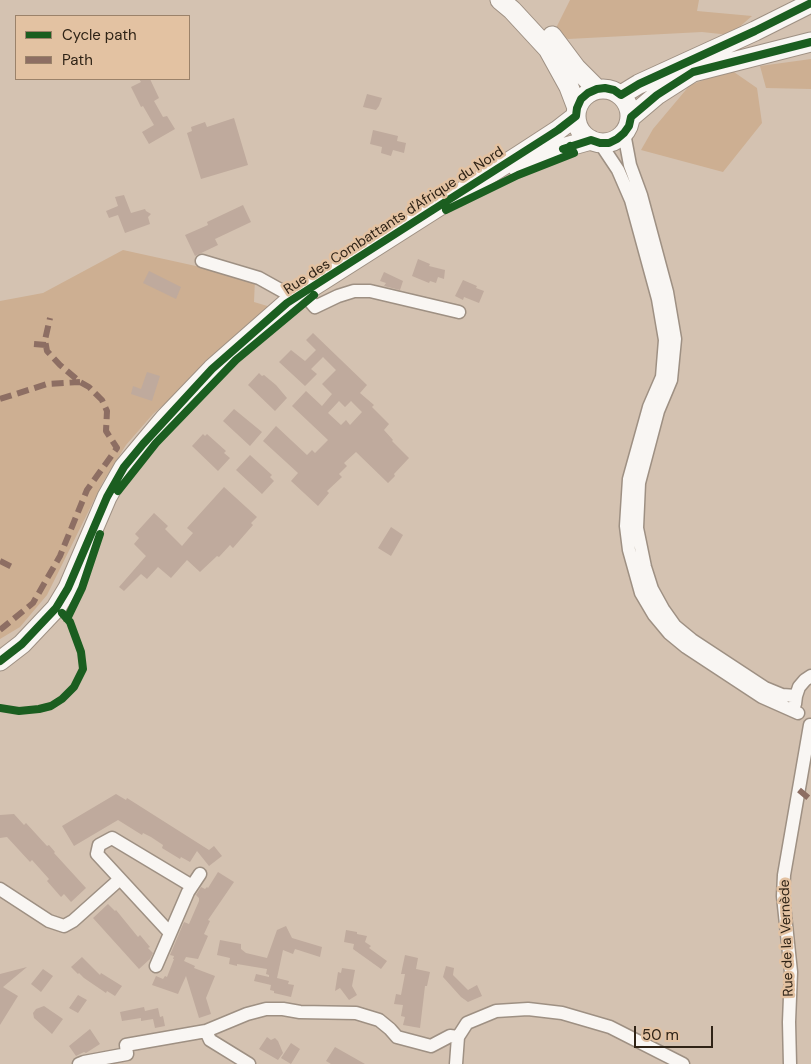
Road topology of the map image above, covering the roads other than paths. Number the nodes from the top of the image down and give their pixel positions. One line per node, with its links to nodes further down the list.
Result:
1 (500, 0): 8 (main road)
2 (516, 0): 6 (main road)
3 (811, 3): 4 (main road)
4 (793, 11): 5 (main road); 7 (main road)
5 (803, 44): 9 (main road)
6 (597, 89): 7 (main road); 8 (main road)
7 (621, 95): 9 (main road)
8 (576, 112): 10 (main road); 11 (main road, Rue des Combattants d'Afrique du Nord)
9 (627, 125): 10 (main road); 17 (street)
10 (595, 142): 11 (main road, Rue des Combattants d'Afrique du Nord); 18 (street)
11 (468, 188): 13 (main road, Rue des Combattants d'Afrique du Nord)
12 (202, 261): 13 (street)
13 (299, 296): 14 (street); 15 (main road, Rue des Combattants d'Afrique du Nord)
14 (460, 312)
15 (0, 661)
16 (811, 676): 17 (street)
17 (796, 696): 18 (street)
18 (798, 713): 19 (street)
19 (811, 725): 32 (street, Rue de la Vernède)
20 (200, 874): 22 (street)
21 (120, 878): 22 (street); 23 (street); 24 (street)
22 (192, 886): 24 (street)
23 (0, 889)
24 (170, 933): 25 (street)
25 (156, 966)
26 (206, 1031): 27 (street); 28 (street); 29 (street)
27 (458, 1036): 30 (street); 31 (street)
28 (79, 1064)
29 (249, 1064)
30 (456, 1064)
31 (683, 1064)
32 (790, 1064)

